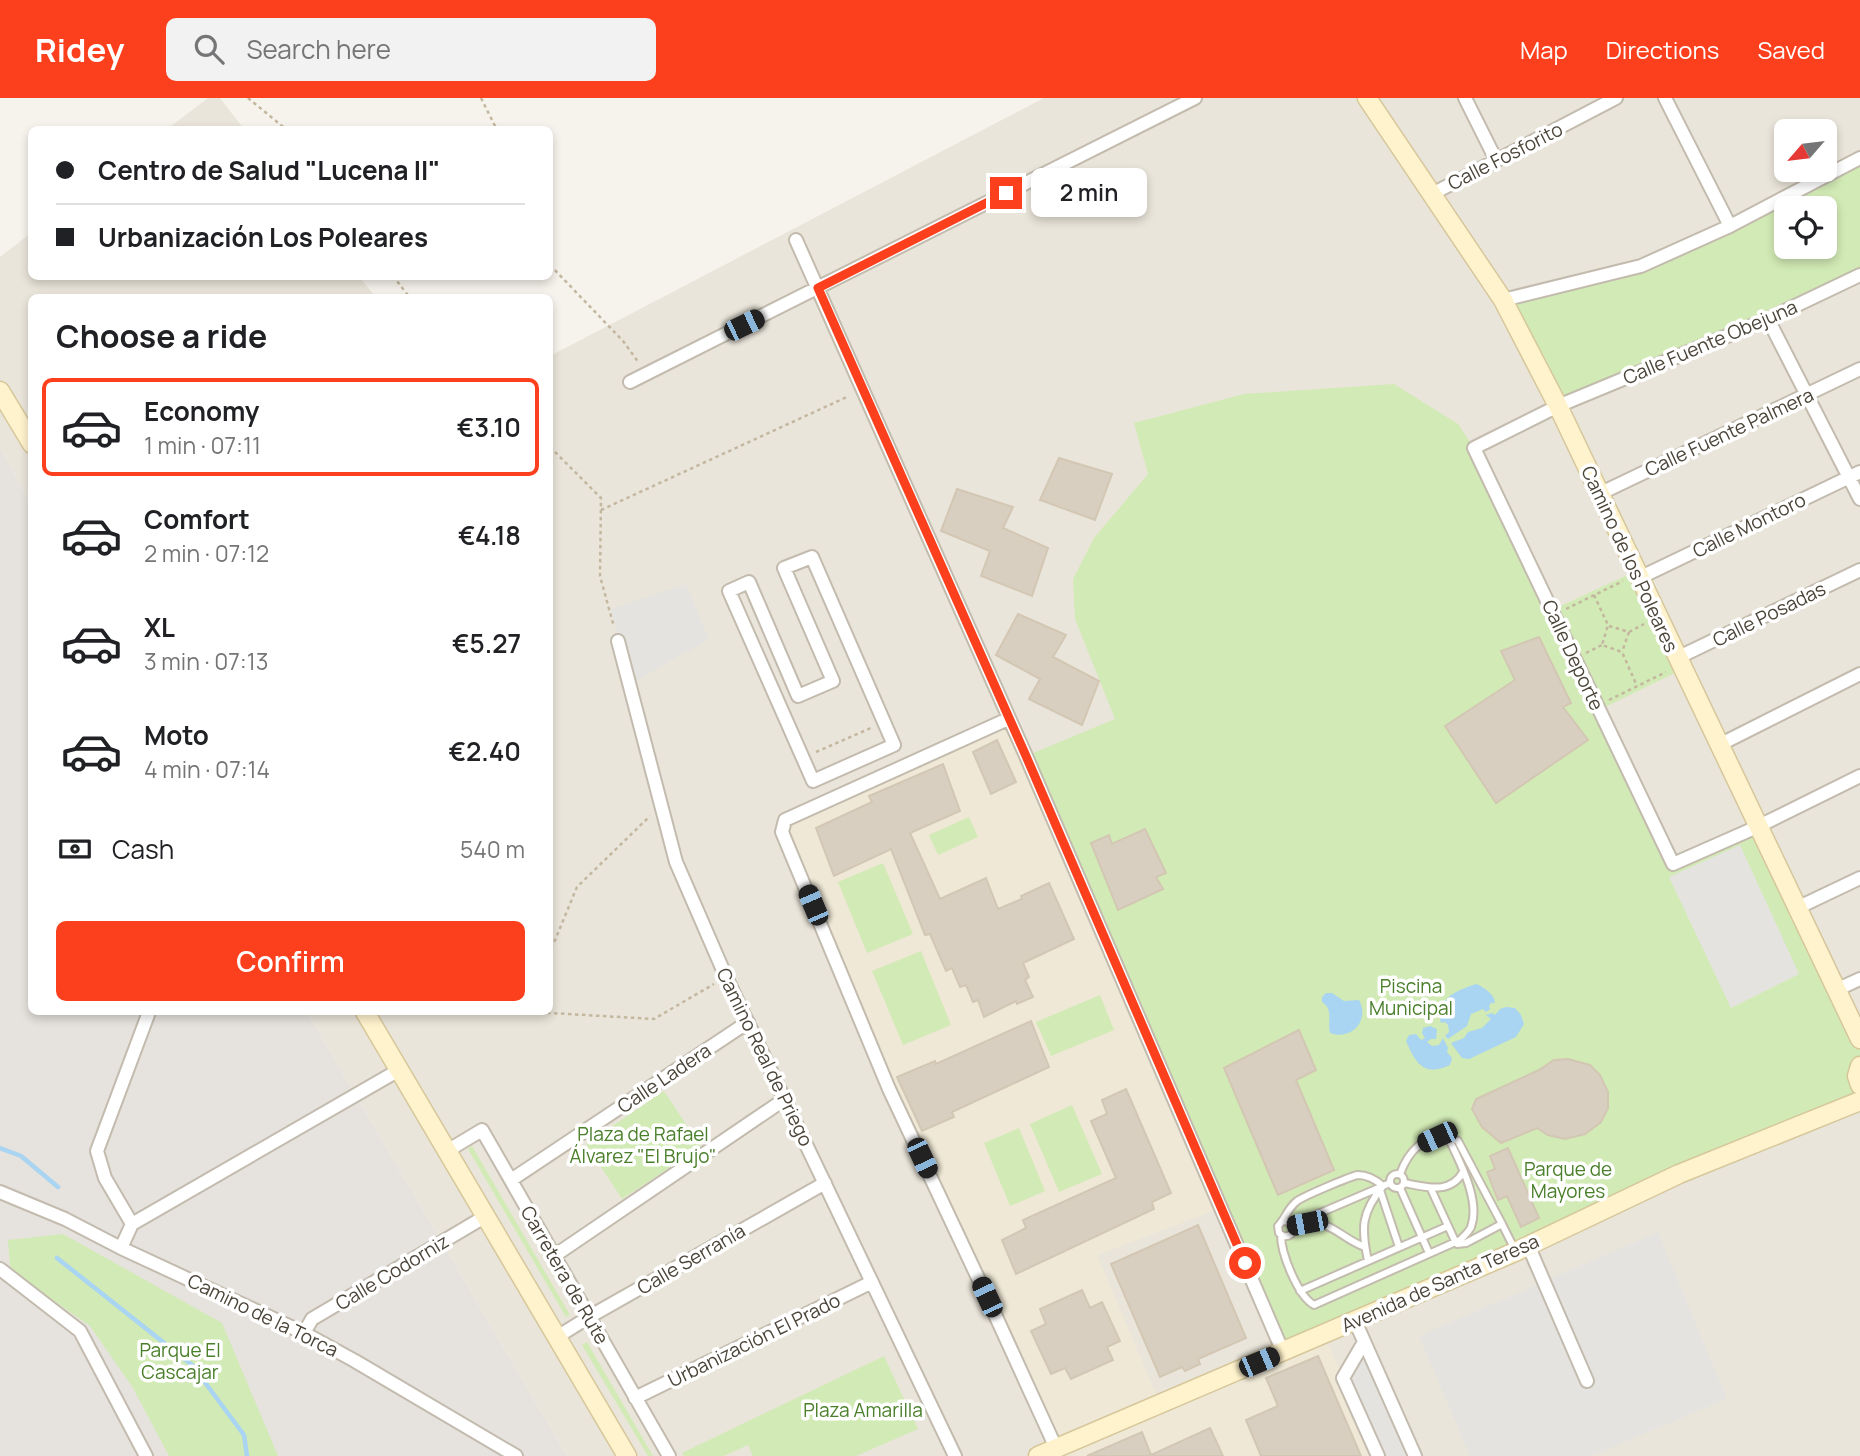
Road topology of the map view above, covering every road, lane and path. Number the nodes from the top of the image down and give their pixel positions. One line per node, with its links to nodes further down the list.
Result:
1 (248, 98): 8 (path)
2 (481, 98): 9 (path)
3 (1195, 98): 18 (street)
4 (1367, 98): 12 (street, Camino de los Poleares)
5 (1465, 98): 11 (street)
6 (1616, 98): 11 (street, Calle Fosforito)
7 (1665, 98): 13 (street)
8 (281, 126)
9 (495, 126)
10 (1860, 159): 13 (street)
11 (1496, 160): 12 (street, Calle Fosforito)
12 (1432, 194): 20 (street, Camino de los Poleares)
13 (1730, 226): 20 (street)
14 (796, 240): 18 (street)
15 (553, 268): 23 (path)
16 (1860, 275): 21 (street, Calle Fuente Obejuna)
17 (396, 280): 19 (path)
18 (818, 288): 23 (street); 25 (street)
19 (407, 294)
20 (1503, 300): 28 (street, Camino de los Poleares)
21 (1768, 319): 27 (street); 28 (street, Calle Fuente Obejuna)
22 (1860, 369): 27 (street, Calle Fuente Palmera)
23 (646, 374): 24 (street)
24 (630, 382)
25 (864, 390): 34 (path); 46 (street)
26 (0, 391): 29 (street)
27 (1807, 395): 31 (street); 32 (street, Calle Fuente Palmera)
28 (1558, 406): 32 (street, Camino de los Poleares); 38 (street, Calle Deporte)
29 (28, 437)
30 (553, 450): 34 (path)
31 (1854, 474): 33 (street); 36 (street, Calle Montoro)
32 (1599, 494): 36 (street, Camino de los Poleares)
33 (1860, 499)
34 (601, 510): 40 (path)
35 (1860, 570): 42 (street, Calle Posadas)
36 (1638, 576): 37 (path); 42 (street, Camino de los Poleares)
37 (1594, 595): 38 (path); 39 (path)
38 (1553, 615): 45 (street, Calle Deporte)
39 (1608, 625): 41 (path); 41 (path)
40 (618, 641): 50 (street, Camino Real de Priego)
41 (1622, 652): 44 (path)
42 (1679, 661): 44 (path); 47 (street, Camino de los Poleares)
43 (1860, 674): 47 (street)
44 (1637, 686): 45 (path)
45 (1597, 706): 51 (street, Calle Deporte)
46 (1008, 719): 104 (street); 107 (street)
47 (1719, 745): 51 (street, Camino de los Poleares)
48 (1860, 776): 51 (street)
49 (813, 781): 49 (street)
50 (661, 805): 54 (path); 55 (street, Camino Real de Priego)
51 (1757, 827): 53 (street, Camino de los Poleares)
52 (1860, 878): 53 (street)
53 (1797, 908): 57 (street, Camino de los Poleares)
54 (553, 945)
55 (726, 977): 58 (path); 61 (street, Camino Real de Priego)
56 (1860, 979): 57 (street)
57 (1836, 990): 62 (street, Camino de los Poleares)
58 (553, 1013)
59 (148, 1015): 81 (street)
60 (367, 1015): 64 (street, Carretera de Rute)
61 (748, 1022): 66 (street, Camino Real de Priego); 73 (street, Calle Ladera)
62 (1860, 1039)
63 (1860, 1066): 65 (street)
64 (399, 1070): 70 (street, Carretera de Rute); 81 (street)
65 (1860, 1085): 68 (street)
66 (785, 1099): 74 (street, Camino Real de Priego); 94 (street)
67 (1860, 1101): 68 (street, Avenida de Santa Teresa)
68 (1842, 1109): 92 (street, Avenida de Santa Teresa)
69 (1448, 1137): 71 (lane); 72 (lane); 82 (lane)
70 (447, 1151): 73 (street, Carretera de Rute); 79 (street, Carretera de Rute)
71 (1463, 1172): 77 (lane); 87 (lane)
72 (1400, 1174): 75 (lane); 76 (lane)
73 (510, 1180): 94 (street, Carretera de Rute)
74 (825, 1183): 97 (street, Camino Real de Priego); 99 (street, Calle Serranía)
75 (1402, 1185): 76 (lane); 77 (lane); 86 (lane)
76 (1384, 1186): 80 (lane); 83 (lane); 89 (lane); 90 (lane)
77 (1432, 1189): 84 (lane)
78 (0, 1192): 91 (street, Camino de la Torca)
79 (486, 1216): 101 (street, Calle Codorniz); 102 (street, Carretera de Rute)
80 (1284, 1221): 83 (lane); 85 (lane)
81 (132, 1224): 91 (street)
82 (1502, 1224): 88 (lane); 92 (lane)
83 (1293, 1226): 85 (lane); 89 (lane)
84 (1448, 1226): 86 (lane); 87 (lane)
85 (1281, 1235): 98 (lane)
86 (1422, 1237): 90 (lane); 93 (lane)
87 (1455, 1241): 88 (lane)
88 (1448, 1245): 93 (lane)
89 (1364, 1247): 95 (lane)
90 (1399, 1247): 95 (lane)
91 (121, 1248): 101 (street, Camino de la Torca)
92 (1522, 1248): 100 (street, Avenida de Santa Teresa); 105 (street)
93 (1429, 1253): 98 (lane)
94 (554, 1256): 99 (street, Carretera de Rute)
95 (1368, 1261): 98 (lane)
96 (0, 1269): 108 (street)
97 (872, 1282): 106 (street, Urbanización El Prado); 112 (street, Camino Real de Priego)
98 (1300, 1291)
99 (589, 1317): 102 (street, Calle Serranía); 106 (street, Carretera de Rute)
100 (1355, 1321): 103 (street); 104 (street, Avenida de Santa Teresa)
101 (304, 1333): 109 (street, Camino de la Torca)
102 (557, 1337): 110 (street, Carretera de Rute)
103 (1364, 1342): 114 (street); 115 (street)
104 (1283, 1352): 107 (street, Avenida de Santa Teresa)
105 (1587, 1381)
106 (635, 1398): 111 (street, Carretera de Rute)
107 (1056, 1448): 113 (street, Avenida de Santa Teresa)
108 (146, 1456)
109 (516, 1456)
110 (627, 1456)
111 (669, 1456)
112 (955, 1456)
113 (1038, 1456)
114 (1378, 1456)
115 (1415, 1456)

